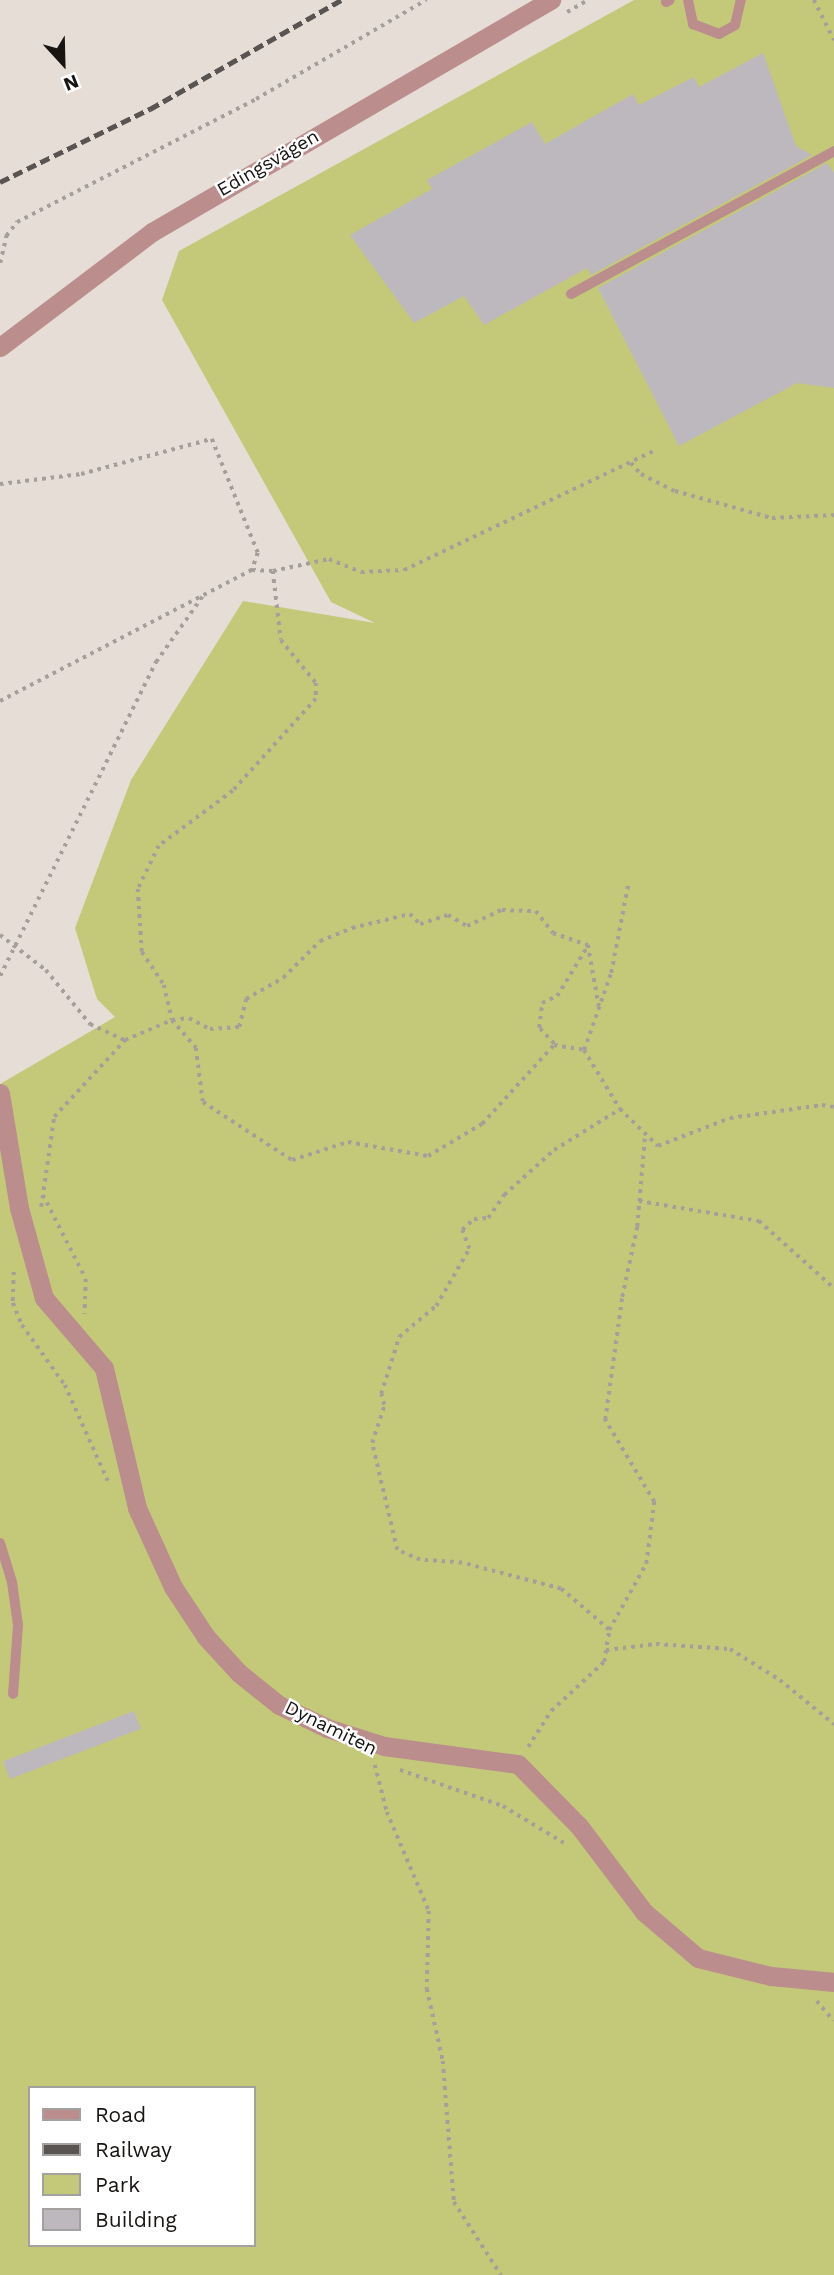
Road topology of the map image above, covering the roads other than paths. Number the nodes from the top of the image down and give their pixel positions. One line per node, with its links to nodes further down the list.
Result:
1 (551, 0): 6 (street, Edingsvägen)
2 (688, 0): 3 (lane)
3 (741, 0)
4 (834, 151): 5 (lane)
5 (571, 294)
6 (0, 347)
7 (0, 1093): 10 (street)
8 (0, 1543): 9 (lane)
9 (13, 1693)
10 (834, 1982)

